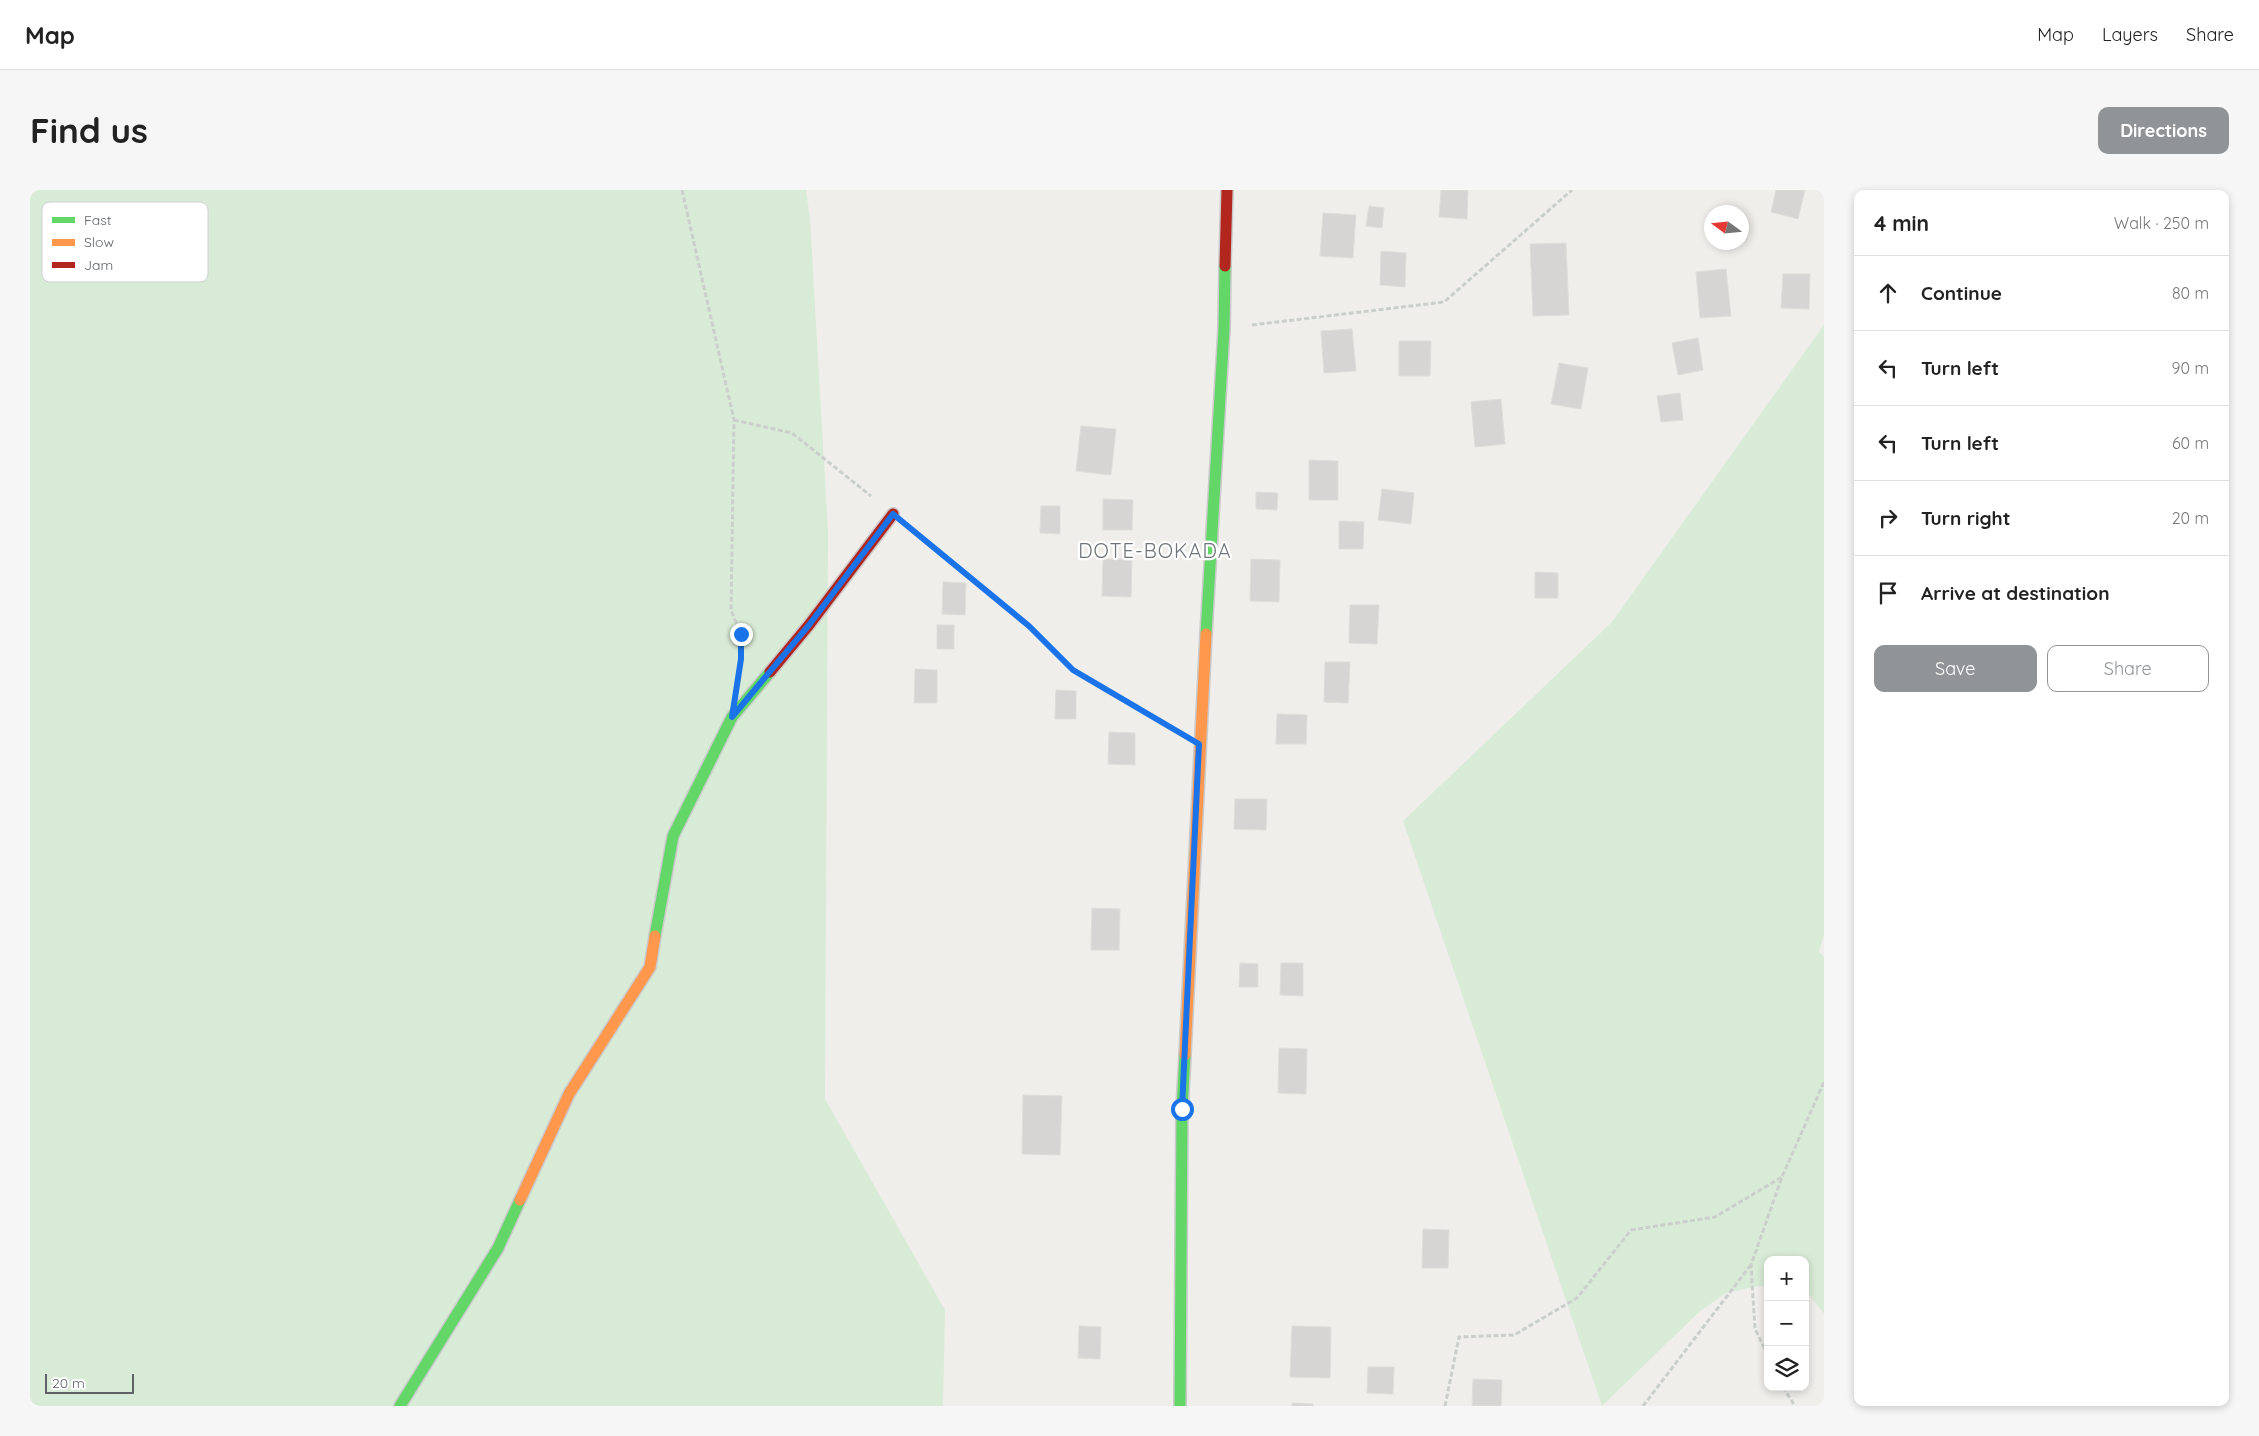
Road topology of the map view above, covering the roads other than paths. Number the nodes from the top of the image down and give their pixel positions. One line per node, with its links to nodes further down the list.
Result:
1 (1227, 190): 4 (main road)
2 (893, 514): 3 (main road)
3 (400, 1406)
4 (1180, 1406)

